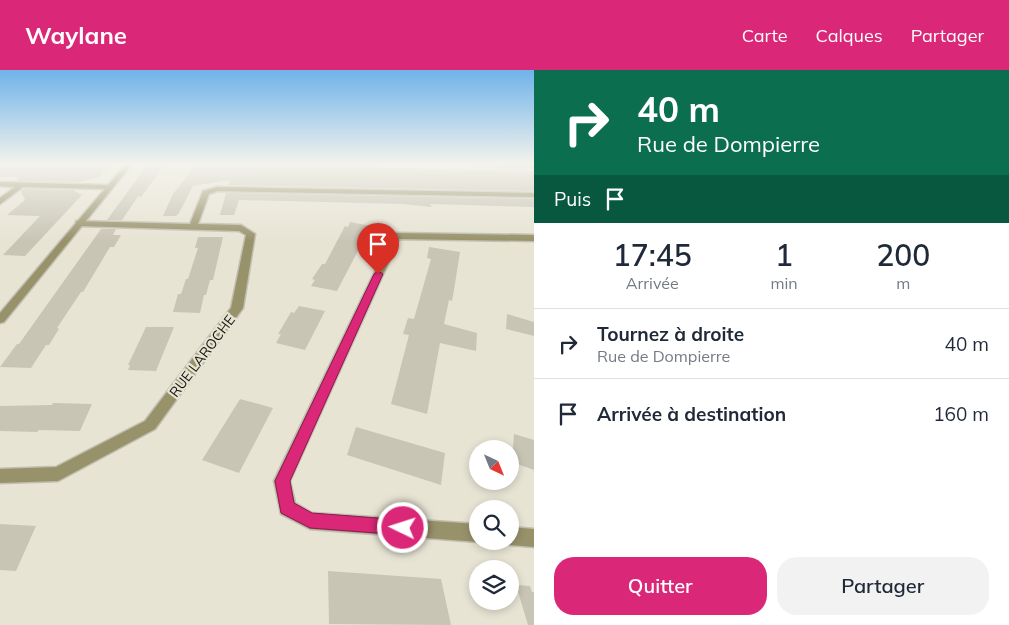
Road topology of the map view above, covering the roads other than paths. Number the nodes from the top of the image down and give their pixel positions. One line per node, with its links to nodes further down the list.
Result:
1 (16, 190): 6 (street)
2 (107, 190): 7 (street)
3 (215, 190): 8 (street)
4 (265, 190): 5 (street)
5 (534, 195)
6 (0, 202)
7 (79, 223): 8 (street, RUE LAROCHE); 10 (street)
8 (193, 226): 11 (street, RUE LAROCHE)
9 (534, 238): 12 (street)
10 (0, 320)
11 (0, 476)
12 (469, 532)
13 (519, 537): 14 (street)
14 (534, 538)

